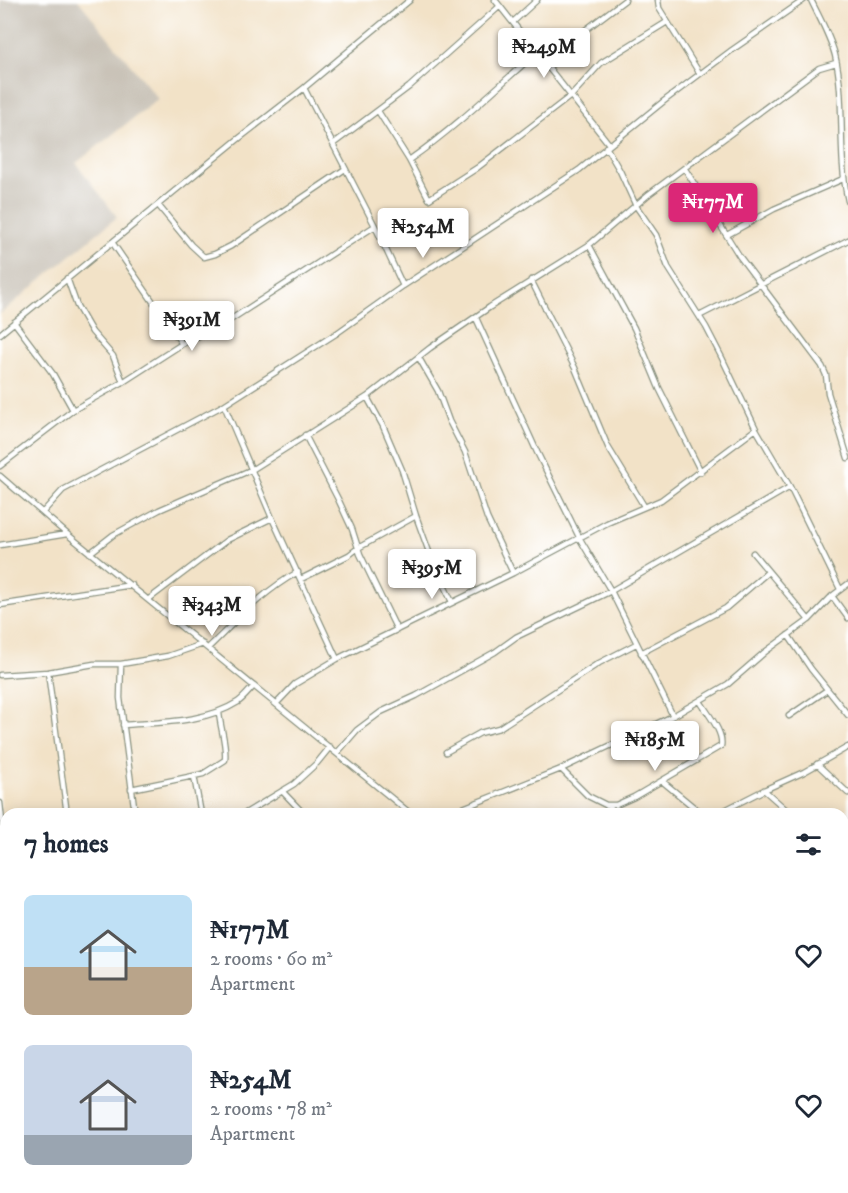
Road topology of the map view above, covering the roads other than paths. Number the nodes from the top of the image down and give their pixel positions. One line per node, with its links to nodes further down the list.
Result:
1 (410, 0): 15 (street)
2 (495, 0): 8 (street)
3 (537, 0): 9 (street)
4 (625, 0): 13 (street)
5 (658, 0): 10 (street)
6 (804, 0): 14 (street)
7 (811, 0): 12 (street)
8 (500, 6): 9 (street); 17 (street)
9 (513, 22): 11 (street)
10 (667, 22): 14 (street); 16 (street)
11 (537, 52): 13 (street); 20 (street)
12 (836, 63): 22 (street); 23 (street)
13 (549, 67): 16 (street)
14 (700, 74): 19 (street)
15 (304, 88): 18 (street); 25 (street)
16 (572, 95): 19 (street); 20 (street)
17 (378, 111): 18 (street); 20 (street)
18 (333, 144): 21 (street)
19 (608, 146): 26 (street); 35 (street)
20 (409, 159)
21 (345, 169): 25 (street); 27 (street)
22 (685, 169): 26 (street); 28 (street)
23 (843, 179): 24 (street); 28 (street)
24 (848, 201)
25 (158, 205): 30 (street)
26 (636, 206): 31 (street); 36 (street)
27 (375, 226): 35 (street); 40 (street)
28 (727, 235): 34 (street)
29 (848, 240): 34 (street)
30 (112, 242): 32 (street); 40 (street)
31 (589, 245): 33 (street); 51 (street)
32 (67, 278): 38 (street); 42 (street)
33 (531, 280): 37 (street); 54 (street)
34 (761, 285): 36 (street); 48 (street)
35 (403, 286): 44 (street)
36 (699, 316): 46 (street)
37 (476, 318): 41 (street); 59 (street)
38 (14, 322): 39 (street); 45 (street)
39 (0, 334)
40 (182, 344): 42 (street)
41 (419, 358): 43 (street); 66 (street)
42 (123, 382): 45 (street)
43 (367, 397): 47 (street); 56 (street)
44 (224, 405): 50 (street); 55 (street)
45 (73, 410): 49 (street)
46 (756, 429): 51 (street); 53 (street)
47 (305, 435): 50 (street); 61 (street)
48 (848, 458)
49 (0, 466)
50 (253, 469): 57 (street); 62 (street)
51 (700, 472): 54 (street)
52 (0, 476): 55 (street)
53 (790, 487): 70 (street); 71 (street)
54 (644, 506): 59 (street)
55 (43, 512): 58 (street)
56 (416, 516): 61 (street); 74 (street)
57 (273, 518): 64 (street); 73 (street)
58 (67, 534): 60 (street); 62 (street)
59 (580, 539): 66 (street); 71 (street)
60 (0, 545)
61 (358, 548): 67 (street); 78 (street)
62 (90, 553): 69 (street)
63 (753, 554): 65 (street)
64 (298, 572): 67 (street); 82 (street)
65 (768, 572): 77 (street); 83 (street)
66 (513, 573): 74 (street)
67 (301, 579): 84 (street)
68 (848, 584): 70 (street)
69 (132, 585): 73 (street); 75 (street)
70 (840, 589): 72 (street)
71 (611, 591): 81 (street); 100 (street)
72 (832, 596): 76 (street); 77 (street)
73 (149, 599): 80 (street)
74 (452, 602): 78 (street)
75 (0, 605)
76 (848, 618)
77 (808, 620): 79 (street)
78 (397, 630): 84 (street)
79 (788, 635): 89 (street); 90 (street)
80 (203, 644): 82 (street); 85 (street)
81 (636, 644): 83 (street); 99 (street)
82 (208, 648): 88 (street)
83 (641, 653): 94 (street)
84 (337, 659): 91 (street)
85 (121, 664): 86 (street); 96 (street)
86 (48, 672): 87 (street); 110 (street)
87 (0, 675)
88 (254, 686): 91 (street); 92 (street)
89 (827, 690): 93 (street); 95 (street)
90 (700, 701): 94 (street); 104 (street)
91 (276, 704): 97 (street)
92 (219, 712): 96 (street); 103 (street)
93 (848, 715)
94 (673, 716): 102 (street)
95 (789, 716)
96 (123, 725): 105 (street)
97 (330, 747): 100 (street); 107 (street)
98 (848, 747): 101 (street)
99 (446, 752)
100 (337, 753): 115 (street)
101 (817, 764): 106 (street); 108 (street)
102 (561, 769): 109 (street); 116 (street)
103 (194, 776): 105 (street); 112 (street)
104 (662, 781): 109 (street); 118 (street)
105 (131, 789): 111 (street)
106 (764, 789): 119 (street); 120 (street)
107 (282, 791): 113 (street); 114 (street)
108 (848, 793)
109 (606, 805): 117 (street)
110 (66, 808)
111 (134, 808)
112 (200, 808)
113 (254, 808)
114 (298, 808)
115 (404, 808)
116 (463, 808)
117 (610, 808)
118 (695, 808)
119 (728, 808)
120 (785, 808)

